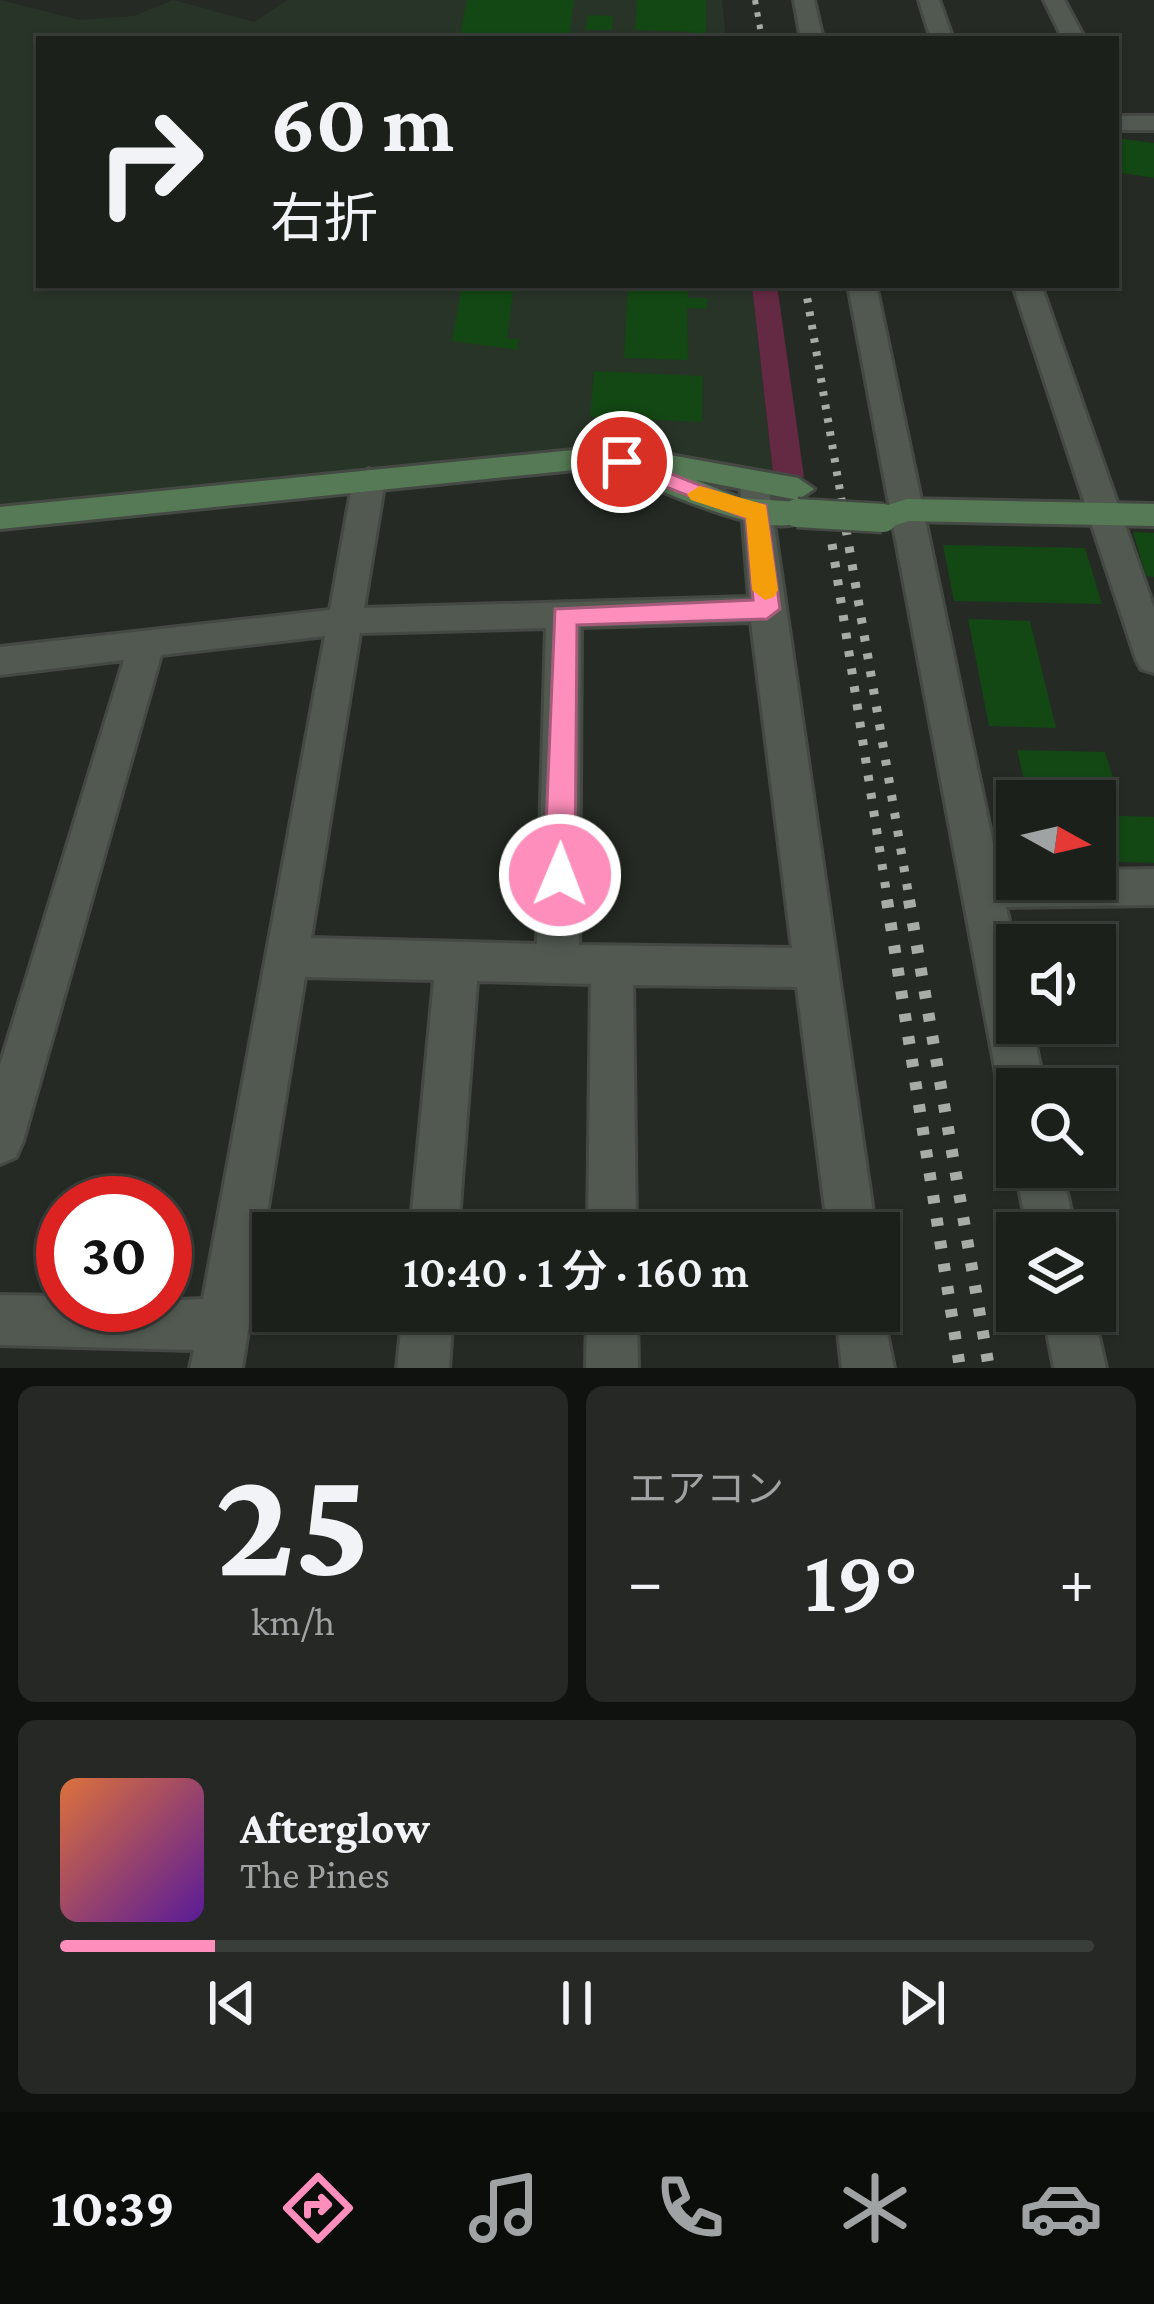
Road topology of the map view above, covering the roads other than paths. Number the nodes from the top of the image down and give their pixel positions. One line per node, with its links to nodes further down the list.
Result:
1 (804, 0): 4 (street)
2 (929, 0): 5 (street)
3 (1054, 0): 6 (street)
4 (811, 36)
5 (941, 36)
6 (1072, 36)
7 (1119, 123): 8 (street)
8 (1154, 123)
9 (862, 288): 13 (street)
10 (1028, 288): 14 (street)
11 (369, 480): 12 (street); 16 (street); 19 (street)
12 (777, 499): 13 (street, bridge); 17 (street)
13 (890, 509): 14 (street); 24 (street)
14 (1106, 514): 15 (street); 21 (street)
15 (1154, 515)
16 (3, 523)
17 (767, 609): 18 (street); 29 (street)
18 (564, 616): 19 (street); 27 (street)
19 (344, 621): 20 (street); 25 (street)
20 (147, 644): 22 (street); 31 (street)
21 (1154, 658)
22 (0, 661)
23 (1154, 887): 24 (street)
24 (981, 890): 30 (street)
25 (287, 957): 26 (street); 40 (street)
26 (457, 961): 27 (street); 32 (street)
27 (558, 961): 28 (street)
28 (612, 968): 29 (street); 33 (street)
29 (819, 968): 34 (street)
30 (1018, 1068)
31 (0, 1141)
32 (436, 1212)
33 (612, 1212)
34 (848, 1212)
35 (0, 1320): 40 (street)
36 (426, 1332): 41 (street)
37 (612, 1332): 42 (street)
38 (864, 1332): 43 (street)
39 (1072, 1332): 44 (street)
40 (220, 1346)
41 (423, 1368)
42 (612, 1368)
43 (868, 1368)
44 (1080, 1368)

